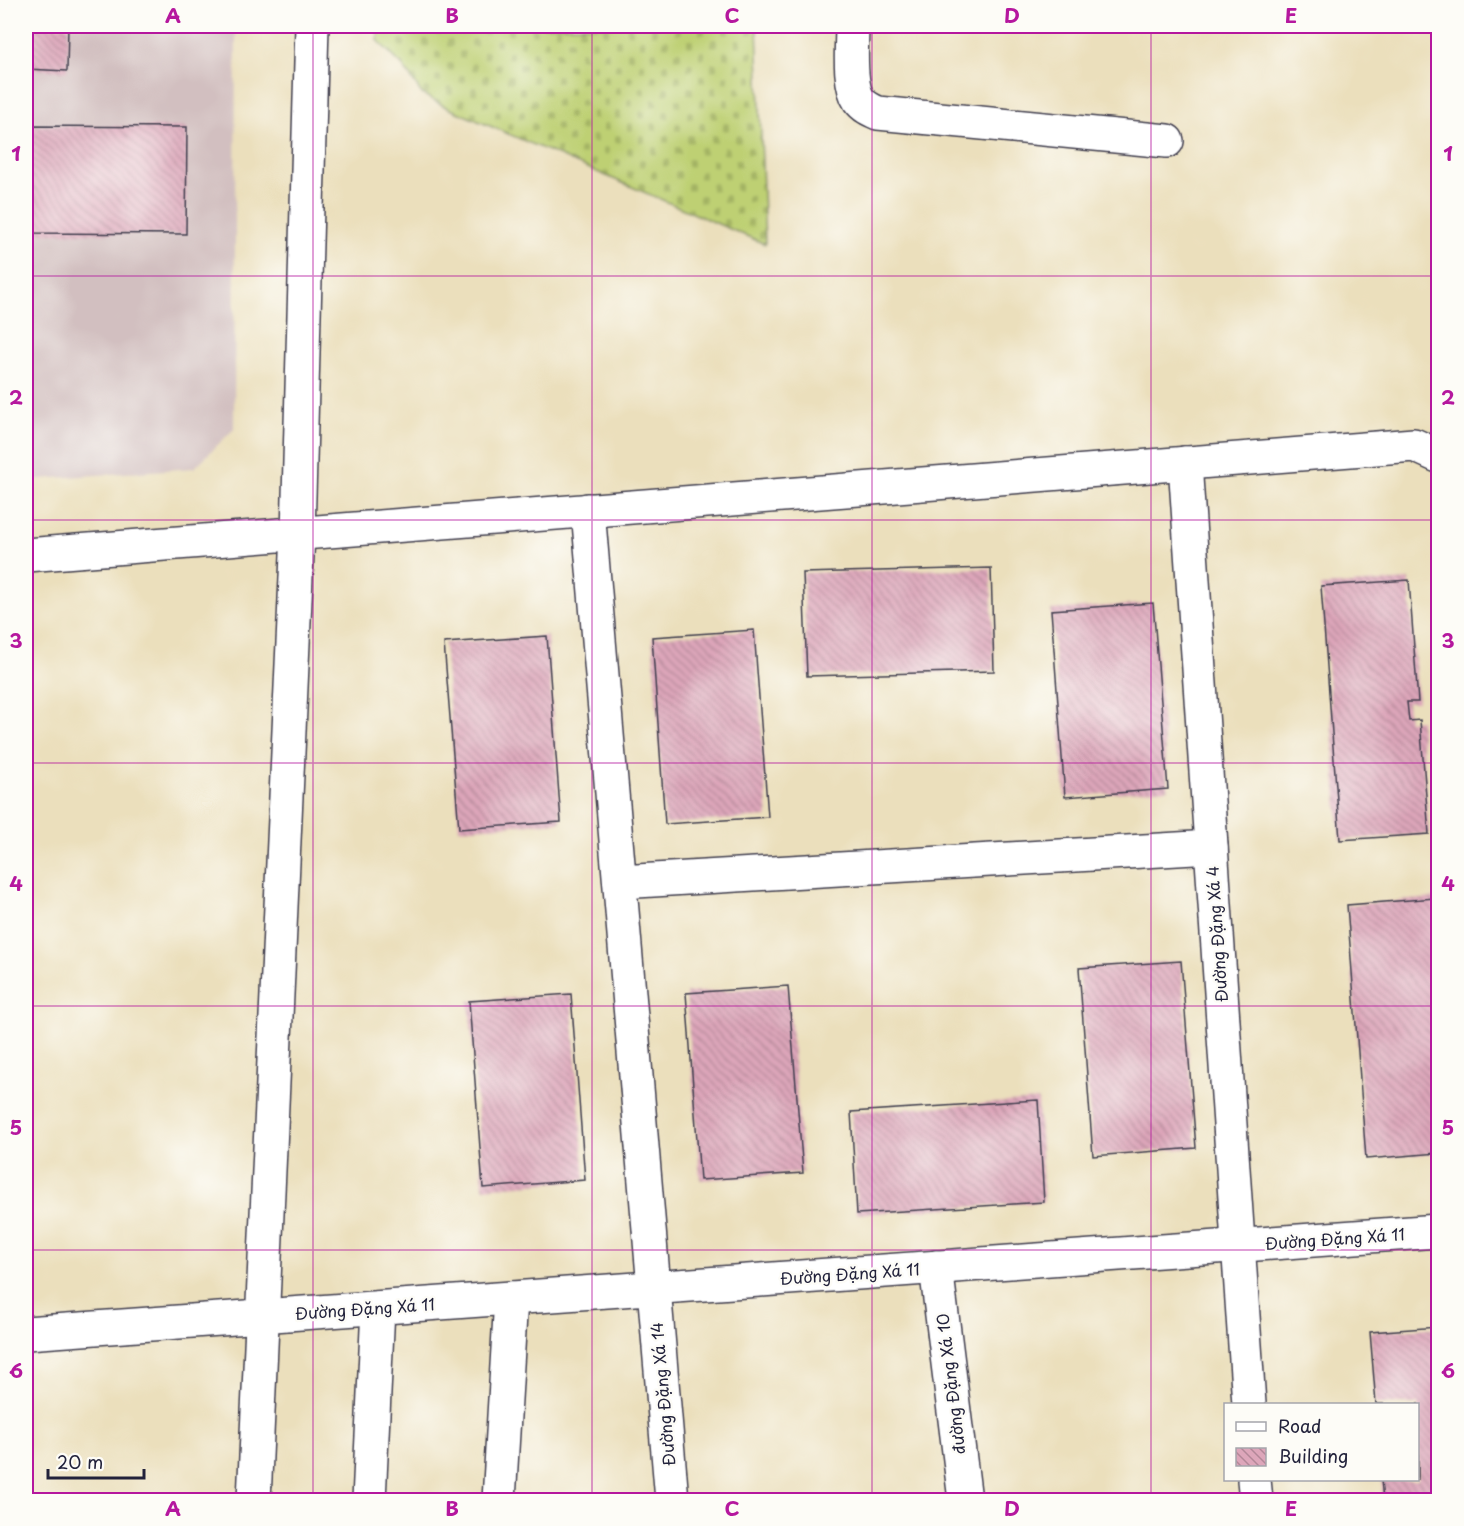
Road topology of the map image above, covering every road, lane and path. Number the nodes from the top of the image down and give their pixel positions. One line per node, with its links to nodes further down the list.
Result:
1 (312, 26): 7 (street)
2 (852, 26): 3 (street)
3 (1167, 141)
4 (1438, 456): 5 (street)
5 (1185, 463): 6 (street); 9 (street, Đường Đặng Xá 4)
6 (588, 510): 7 (street); 10 (street, Đường Đặng Xá 14)
7 (298, 533): 8 (street); 17 (street)
8 (26, 555)
9 (1211, 847): 10 (street); 12 (street, Đường Đặng Xá 4)
10 (620, 882): 14 (street, Đường Đặng Xá 14)
11 (1438, 1231): 12 (street, Đường Đặng Xá 11)
12 (1238, 1246): 13 (street, Đường Đặng Xá 11); 19 (street, Đường Đặng Xá 4)
13 (936, 1268): 14 (street, Đường Đặng Xá 11); 25 (street, đường Đặng Xá 10)
14 (654, 1288): 15 (street, Đường Đặng Xá 11); 24 (street, Đường Đặng Xá 14)
15 (511, 1298): 16 (street, Đường Đặng Xá 11); 21 (street)
16 (378, 1308): 17 (street, Đường Đặng Xá 11); 23 (street)
17 (262, 1316): 18 (street, Đường Đặng Xá 11); 22 (street)
18 (26, 1333)
19 (1249, 1403)
20 (1254, 1481): 26 (street)
21 (503, 1493)
22 (254, 1500)
23 (369, 1500)
24 (672, 1500)
25 (965, 1500)
26 (1256, 1500)

